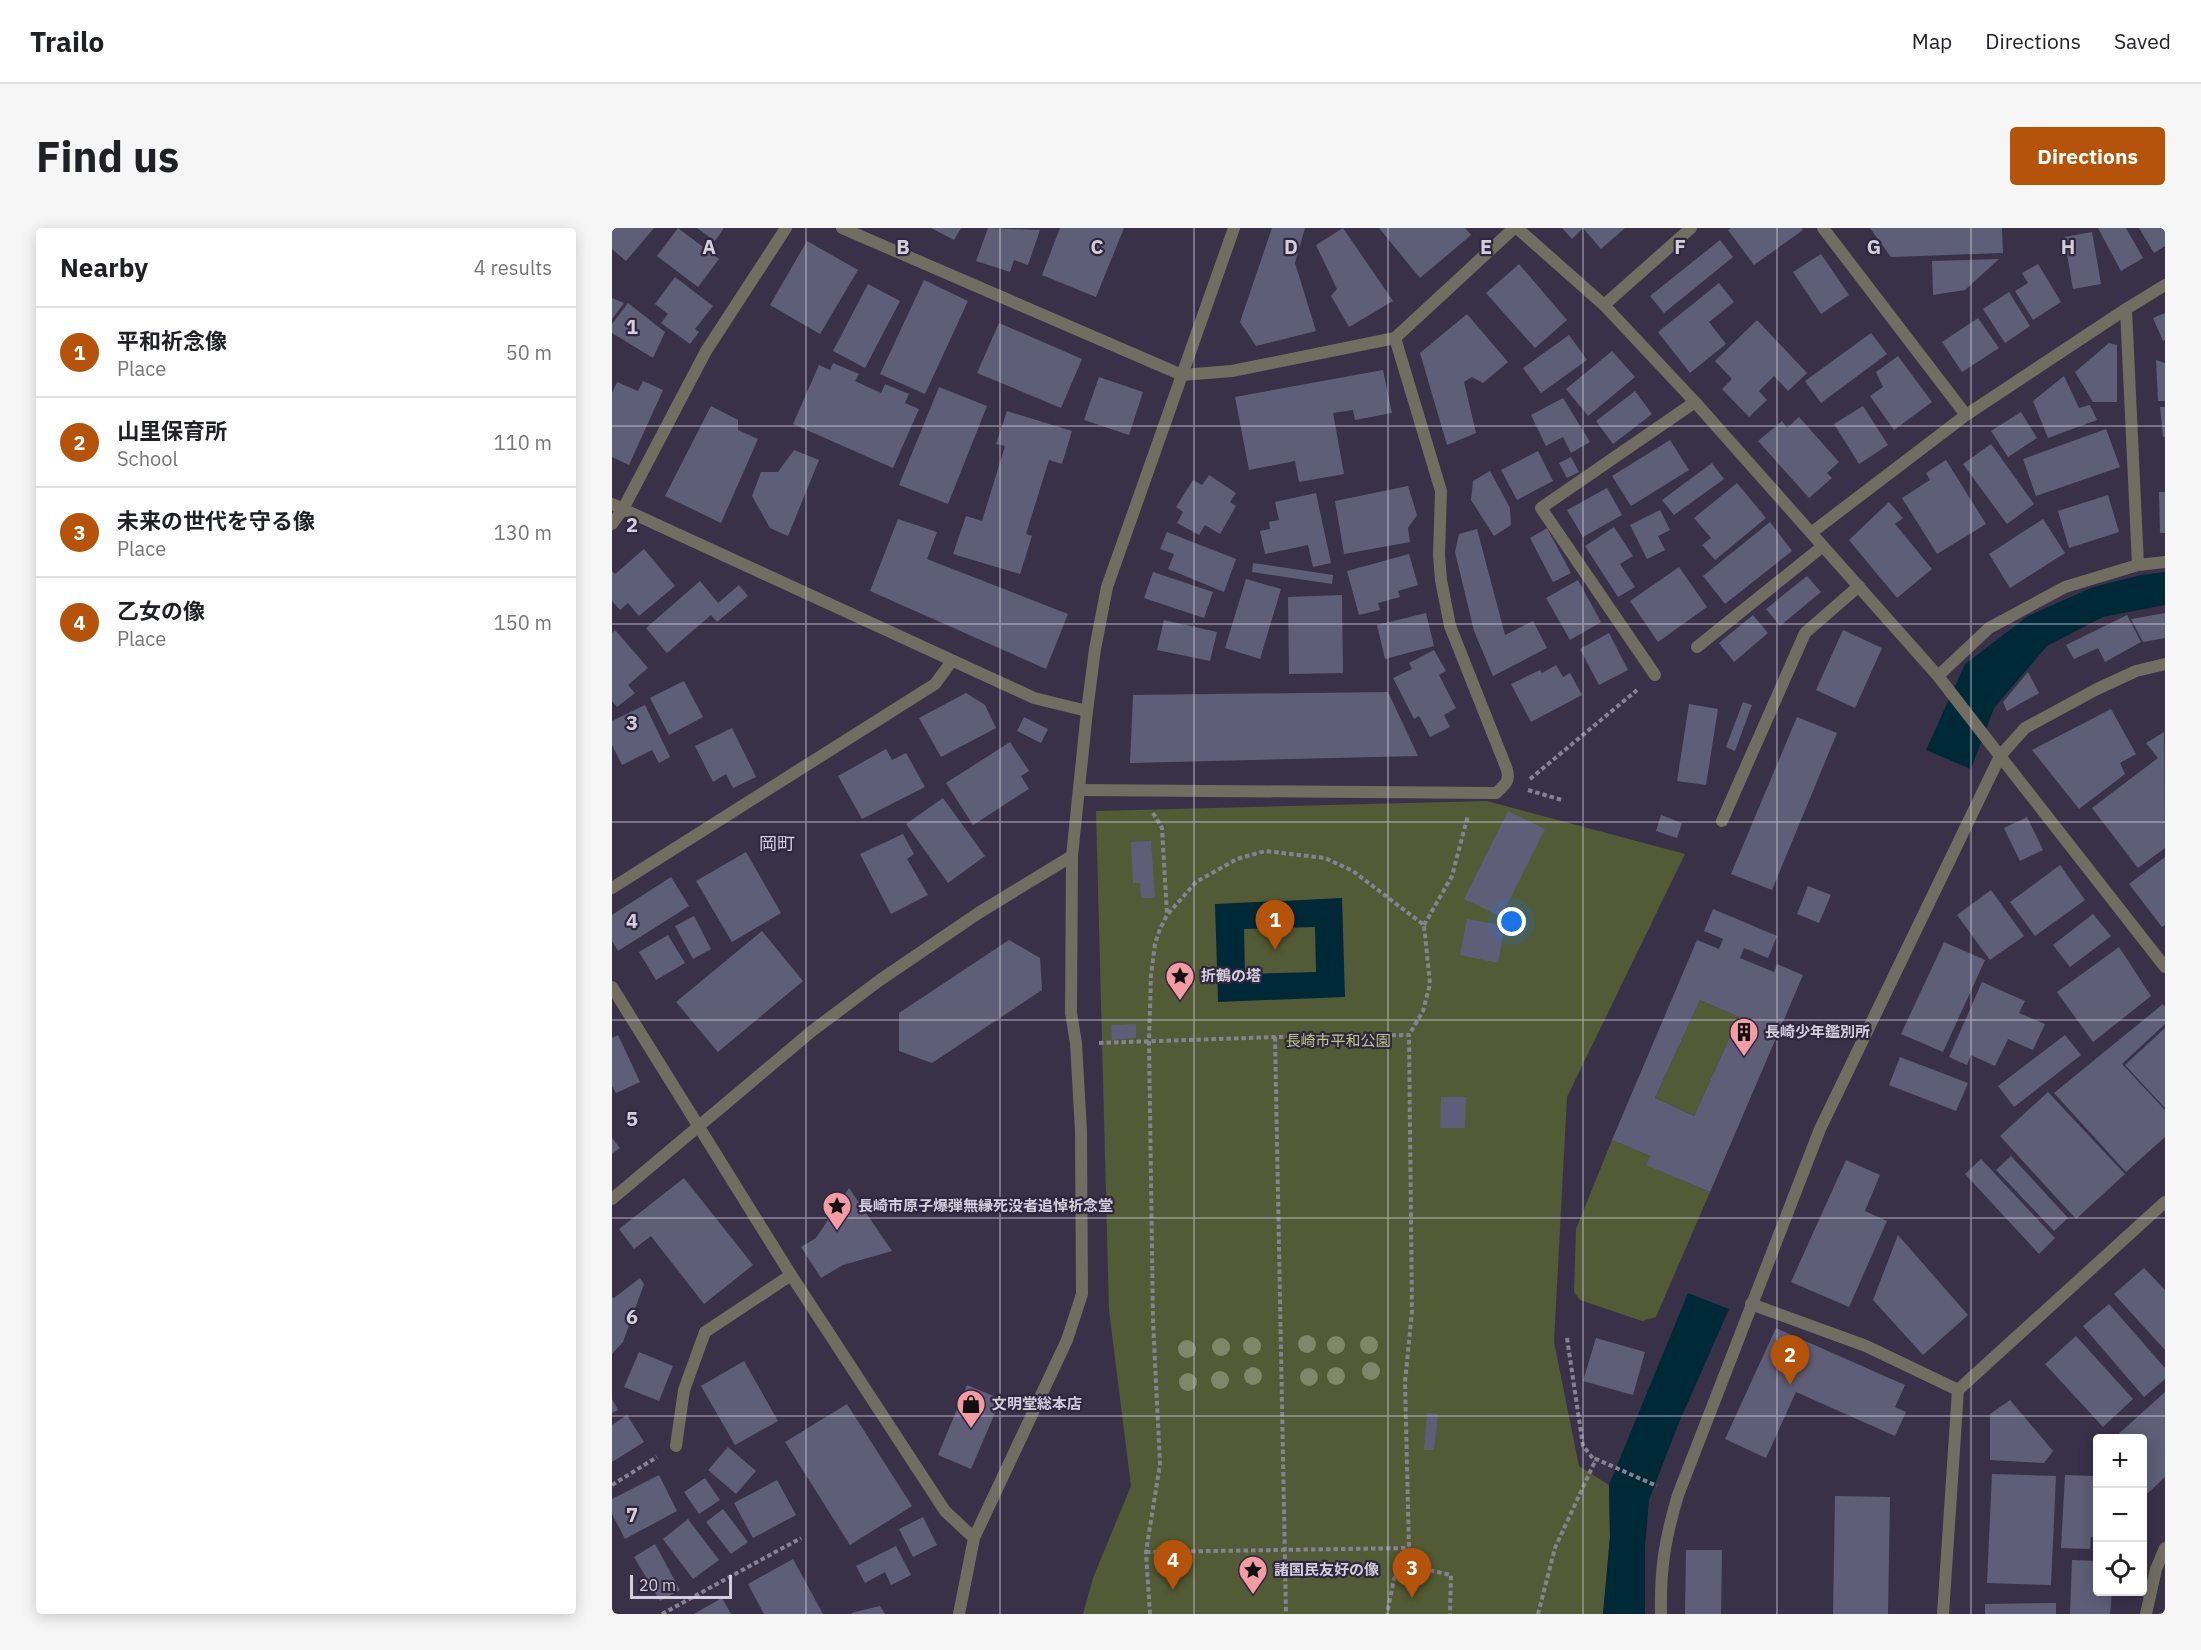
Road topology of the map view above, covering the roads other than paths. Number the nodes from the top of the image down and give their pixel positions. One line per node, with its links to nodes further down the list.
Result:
1 (786, 228): 14 (street)
2 (842, 228): 11 (street)
3 (1234, 228): 11 (street)
4 (1515, 228): 8 (street); 10 (street)
5 (1691, 228): 8 (street)
6 (1823, 228): 13 (street)
7 (2165, 285): 9 (street)
8 (1604, 304): 12 (street)
9 (2126, 309): 13 (street); 19 (street)
10 (1395, 338): 11 (street); 28 (street)
11 (1182, 375): 26 (street)
12 (1695, 402): 16 (street); 24 (street)
13 (1966, 415): 16 (street)
14 (617, 507): 15 (street); 22 (street)
15 (612, 524)
16 (1811, 533): 17 (street)
17 (1823, 546): 20 (street); 21 (street)
18 (2165, 562): 19 (street)
19 (2138, 565): 25 (street)
20 (1859, 586): 25 (street); 29 (street)
21 (1697, 647)
22 (952, 661): 26 (street); 31 (street)
23 (2165, 664): 27 (street)
24 (1655, 675)
25 (1938, 676): 27 (street)
26 (1087, 711): 28 (street)
27 (2000, 756): 32 (street); 38 (street)
28 (1080, 790): 30 (street)
29 (1722, 821)
30 (1072, 856): 34 (street); 41 (street)
31 (612, 888)
32 (2165, 966)
33 (612, 987): 34 (street)
34 (699, 1128): 35 (street); 37 (street)
35 (612, 1199)
36 (2165, 1202): 39 (street)
37 (791, 1275): 40 (street); 41 (street)
38 (1751, 1304): 39 (street); 44 (street)
39 (1958, 1390): 45 (street)
40 (676, 1446)
41 (974, 1538): 43 (street)
42 (2165, 1548): 46 (street)
43 (959, 1614)
44 (1660, 1614)
45 (1943, 1614)
46 (2146, 1614)

